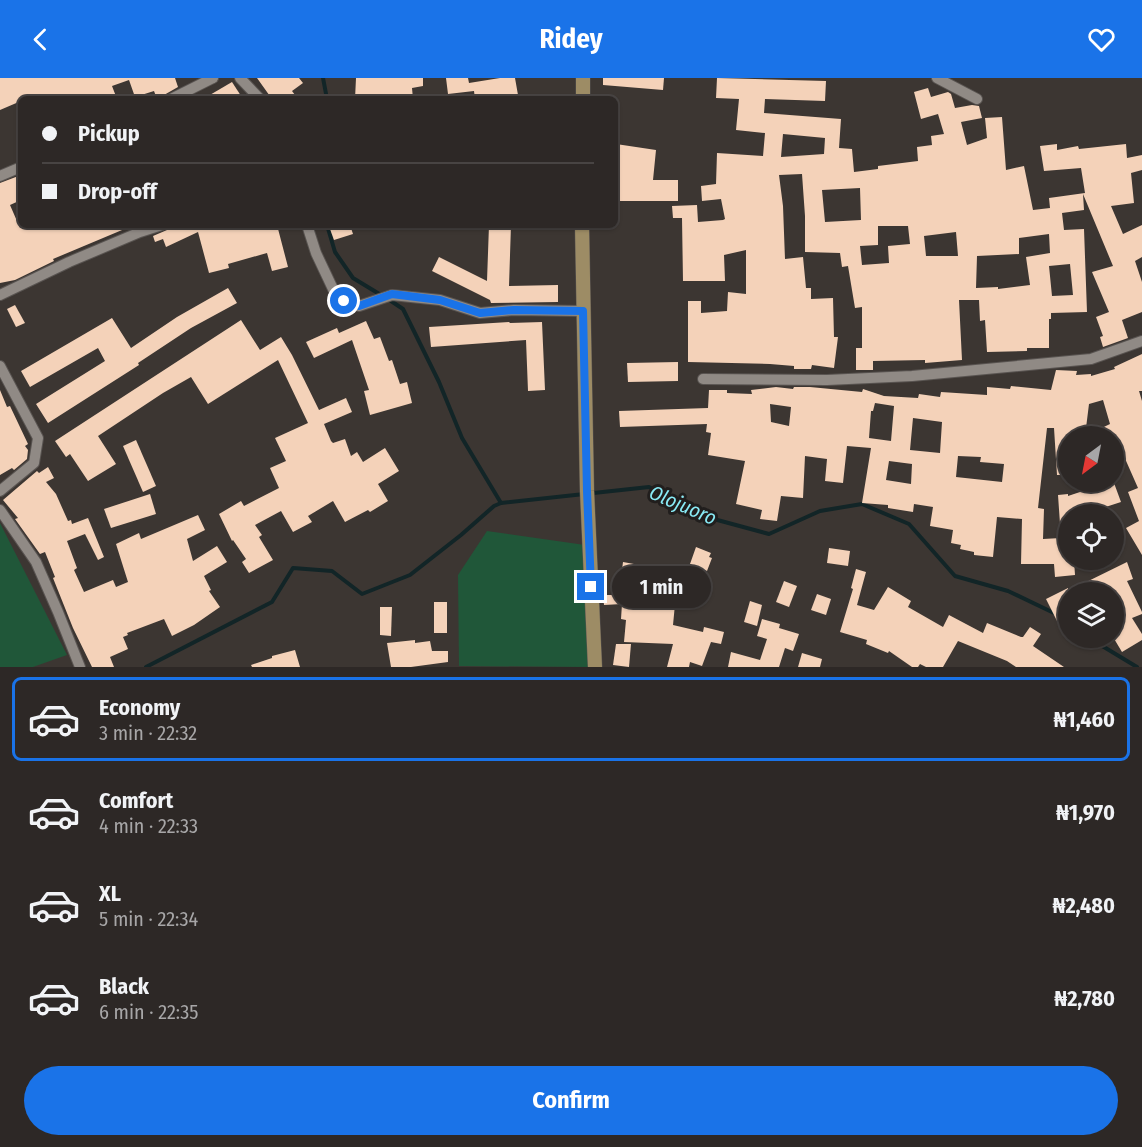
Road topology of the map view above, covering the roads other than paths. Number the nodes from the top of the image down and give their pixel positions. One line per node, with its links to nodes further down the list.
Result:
1 (213, 78): 5 (street)
2 (240, 78): 6 (street)
3 (583, 78): 7 (street)
4 (937, 78): 8 (street)
5 (177, 96)
6 (257, 96)
7 (583, 96)
8 (978, 99)
9 (18, 168): 10 (street)
10 (0, 176)
11 (155, 228): 14 (street)
12 (308, 228): 15 (street)
13 (582, 228): 15 (street)
14 (0, 295)
15 (583, 311): 22 (street)
16 (1142, 341): 18 (street)
17 (0, 366): 19 (street)
18 (703, 379)
19 (0, 491)
20 (0, 510): 21 (street)
21 (80, 667)
22 (595, 667)

